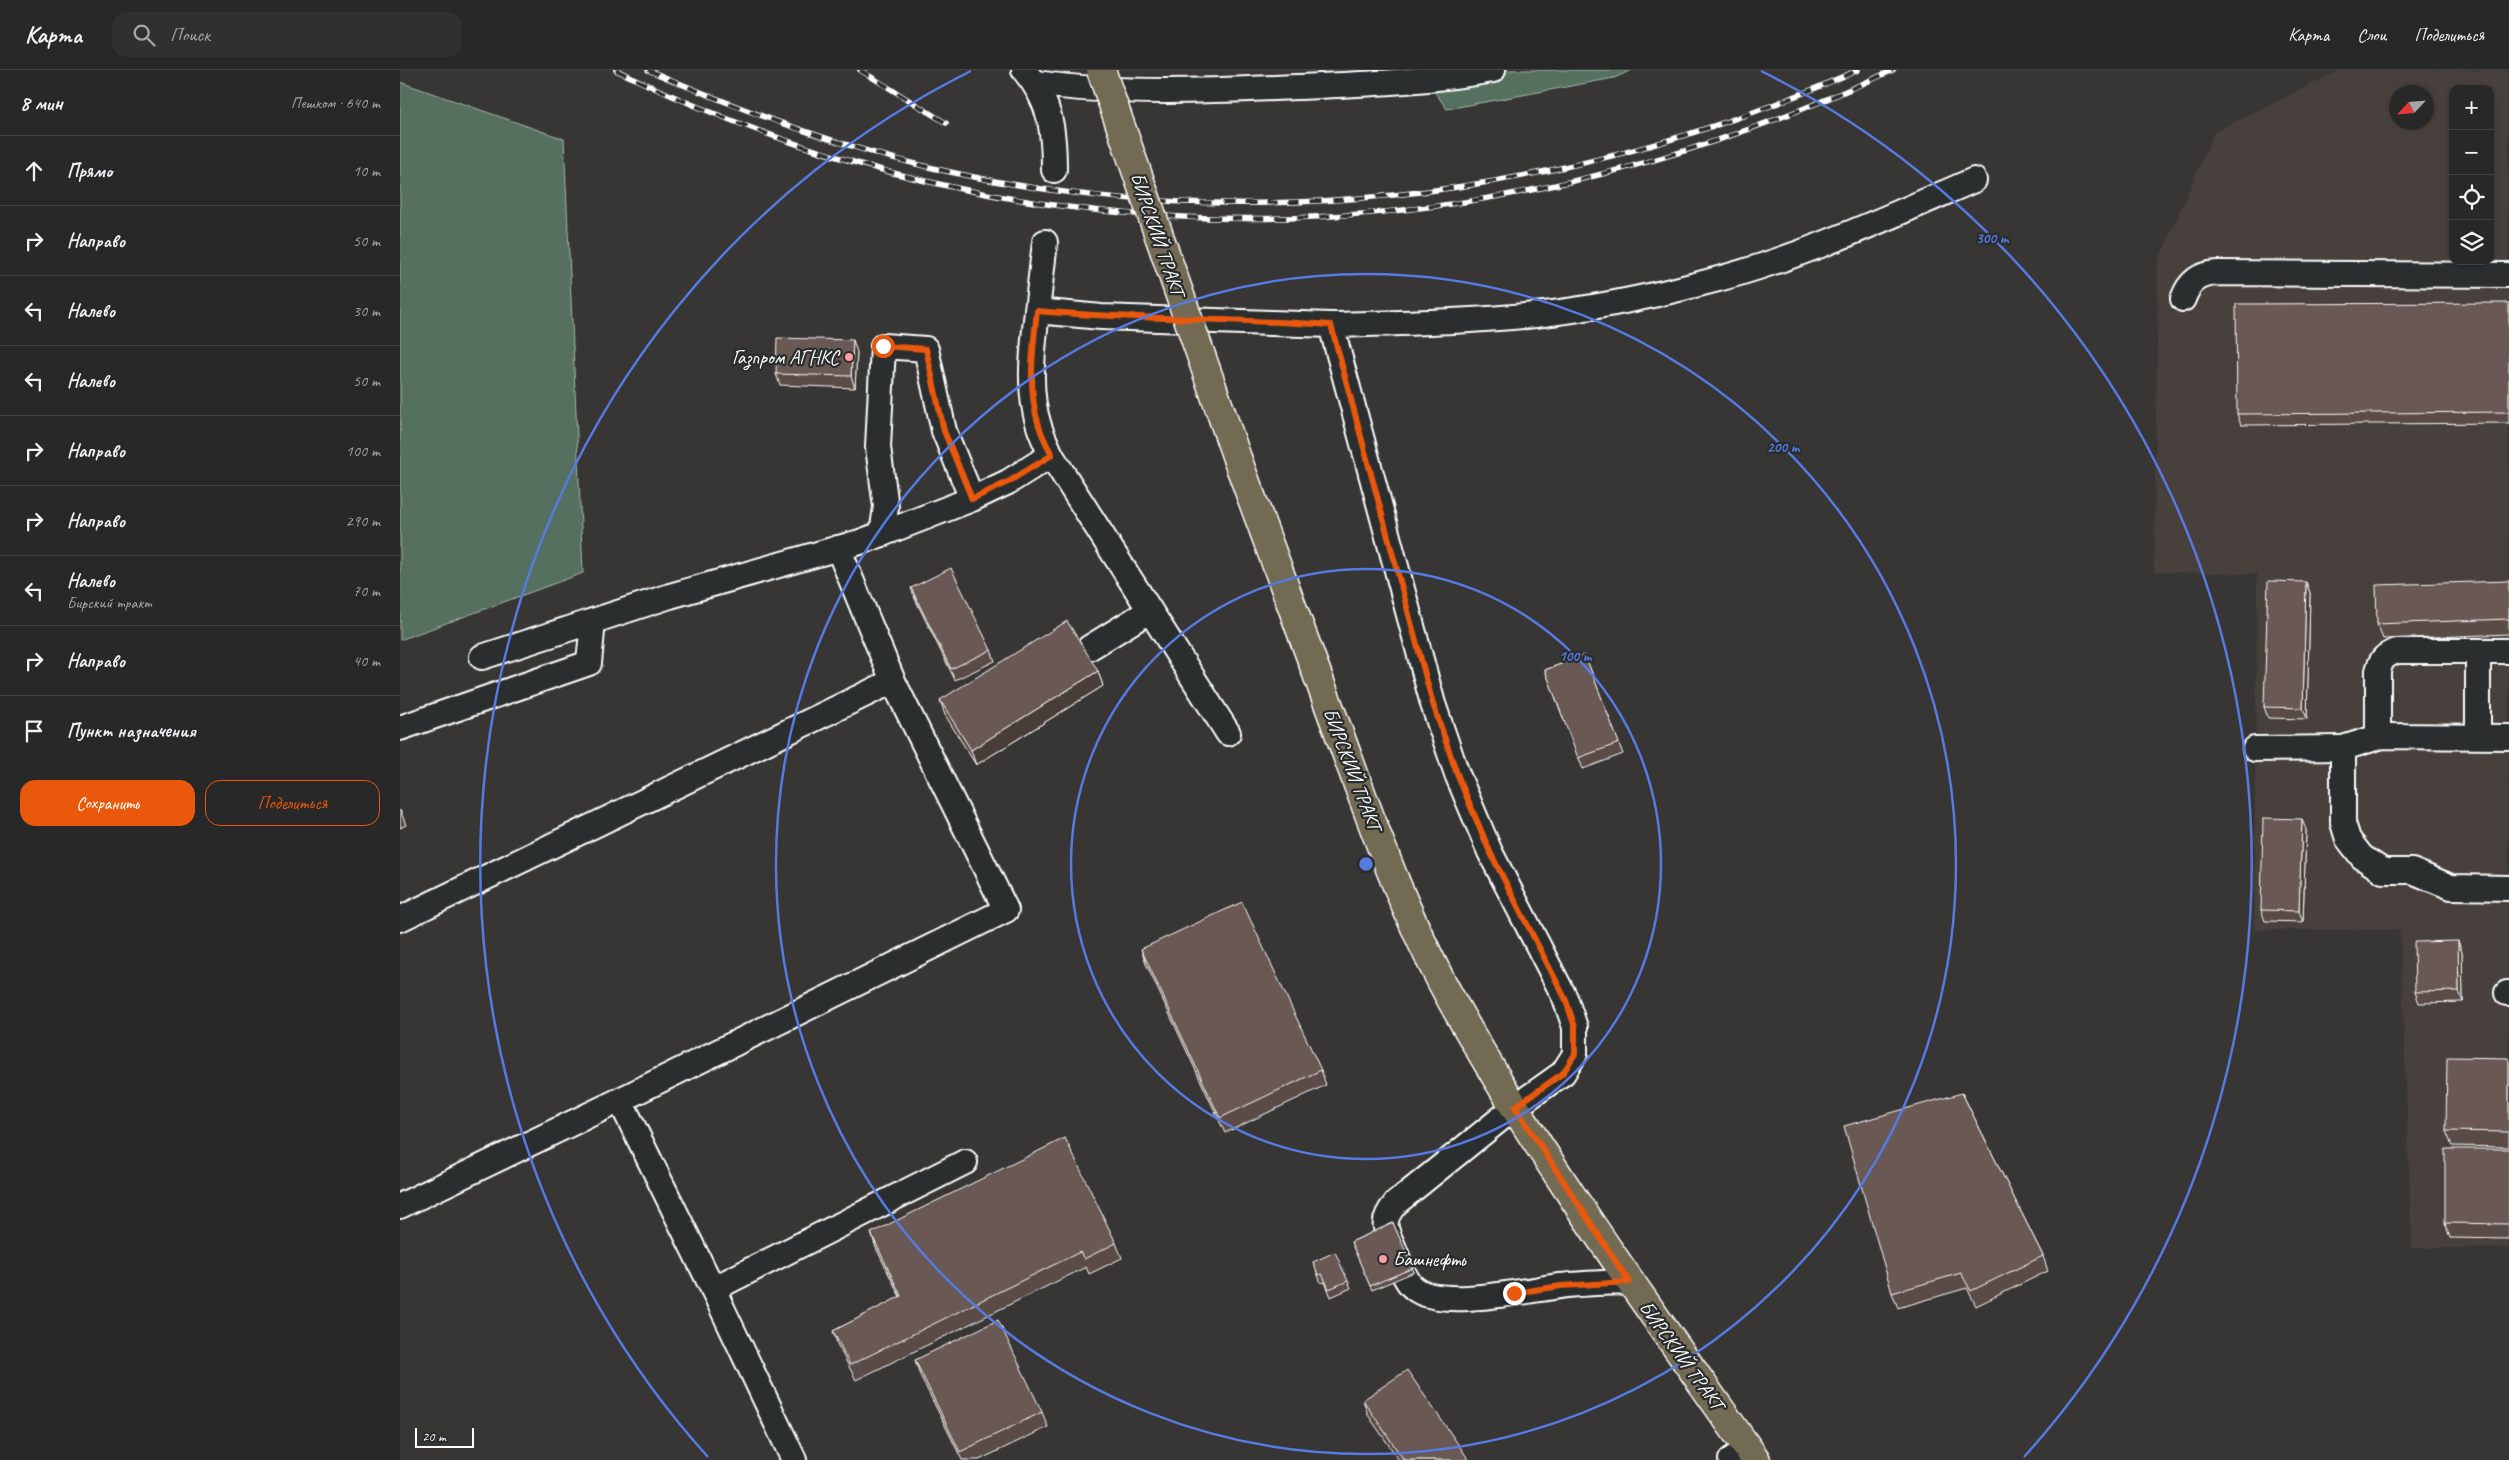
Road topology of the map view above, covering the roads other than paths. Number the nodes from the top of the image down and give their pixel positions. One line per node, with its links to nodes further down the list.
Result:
1 (1101, 70): 33 (main road, БИРСКИЙ ТРАКТ, bridge)
2 (1493, 70): 3 (street)
3 (1427, 73): 4 (street)
4 (1030, 77): 5 (street)
5 (1054, 170)
6 (1974, 180): 11 (street)
7 (1045, 242): 10 (street)
8 (2509, 275): 9 (street)
9 (2183, 299)
10 (1037, 311): 11 (street); 12 (street)
11 (1331, 325): 33 (street)
12 (1052, 455): 13 (street); 16 (street)
13 (972, 499): 14 (street); 14 (street)
14 (882, 534): 15 (street)
15 (838, 548): 17 (street); 22 (street)
16 (1149, 611): 18 (street); 24 (street)
17 (593, 621): 21 (street); 23 (street)
18 (1089, 648)
19 (2478, 651): 20 (street); 25 (street); 26 (street)
20 (2509, 651)
21 (482, 657)
22 (893, 681): 31 (street); 32 (street)
23 (400, 728)
24 (1228, 733)
25 (2478, 736): 26 (street); 27 (street)
26 (2378, 737): 28 (street)
27 (2509, 737)
28 (2343, 748): 29 (street); 30 (street)
29 (2255, 749)
30 (2509, 888)
31 (400, 919)
32 (620, 1100): 35 (street); 37 (street)
33 (1515, 1107): 36 (main road, БИРСКИЙ ТРАКТ); 36 (street)
34 (965, 1162): 37 (street)
35 (400, 1206)
36 (1629, 1282): 38 (main road, БИРСКИЙ ТРАКТ)
37 (713, 1289): 39 (street)
38 (1745, 1456)
39 (794, 1460)

